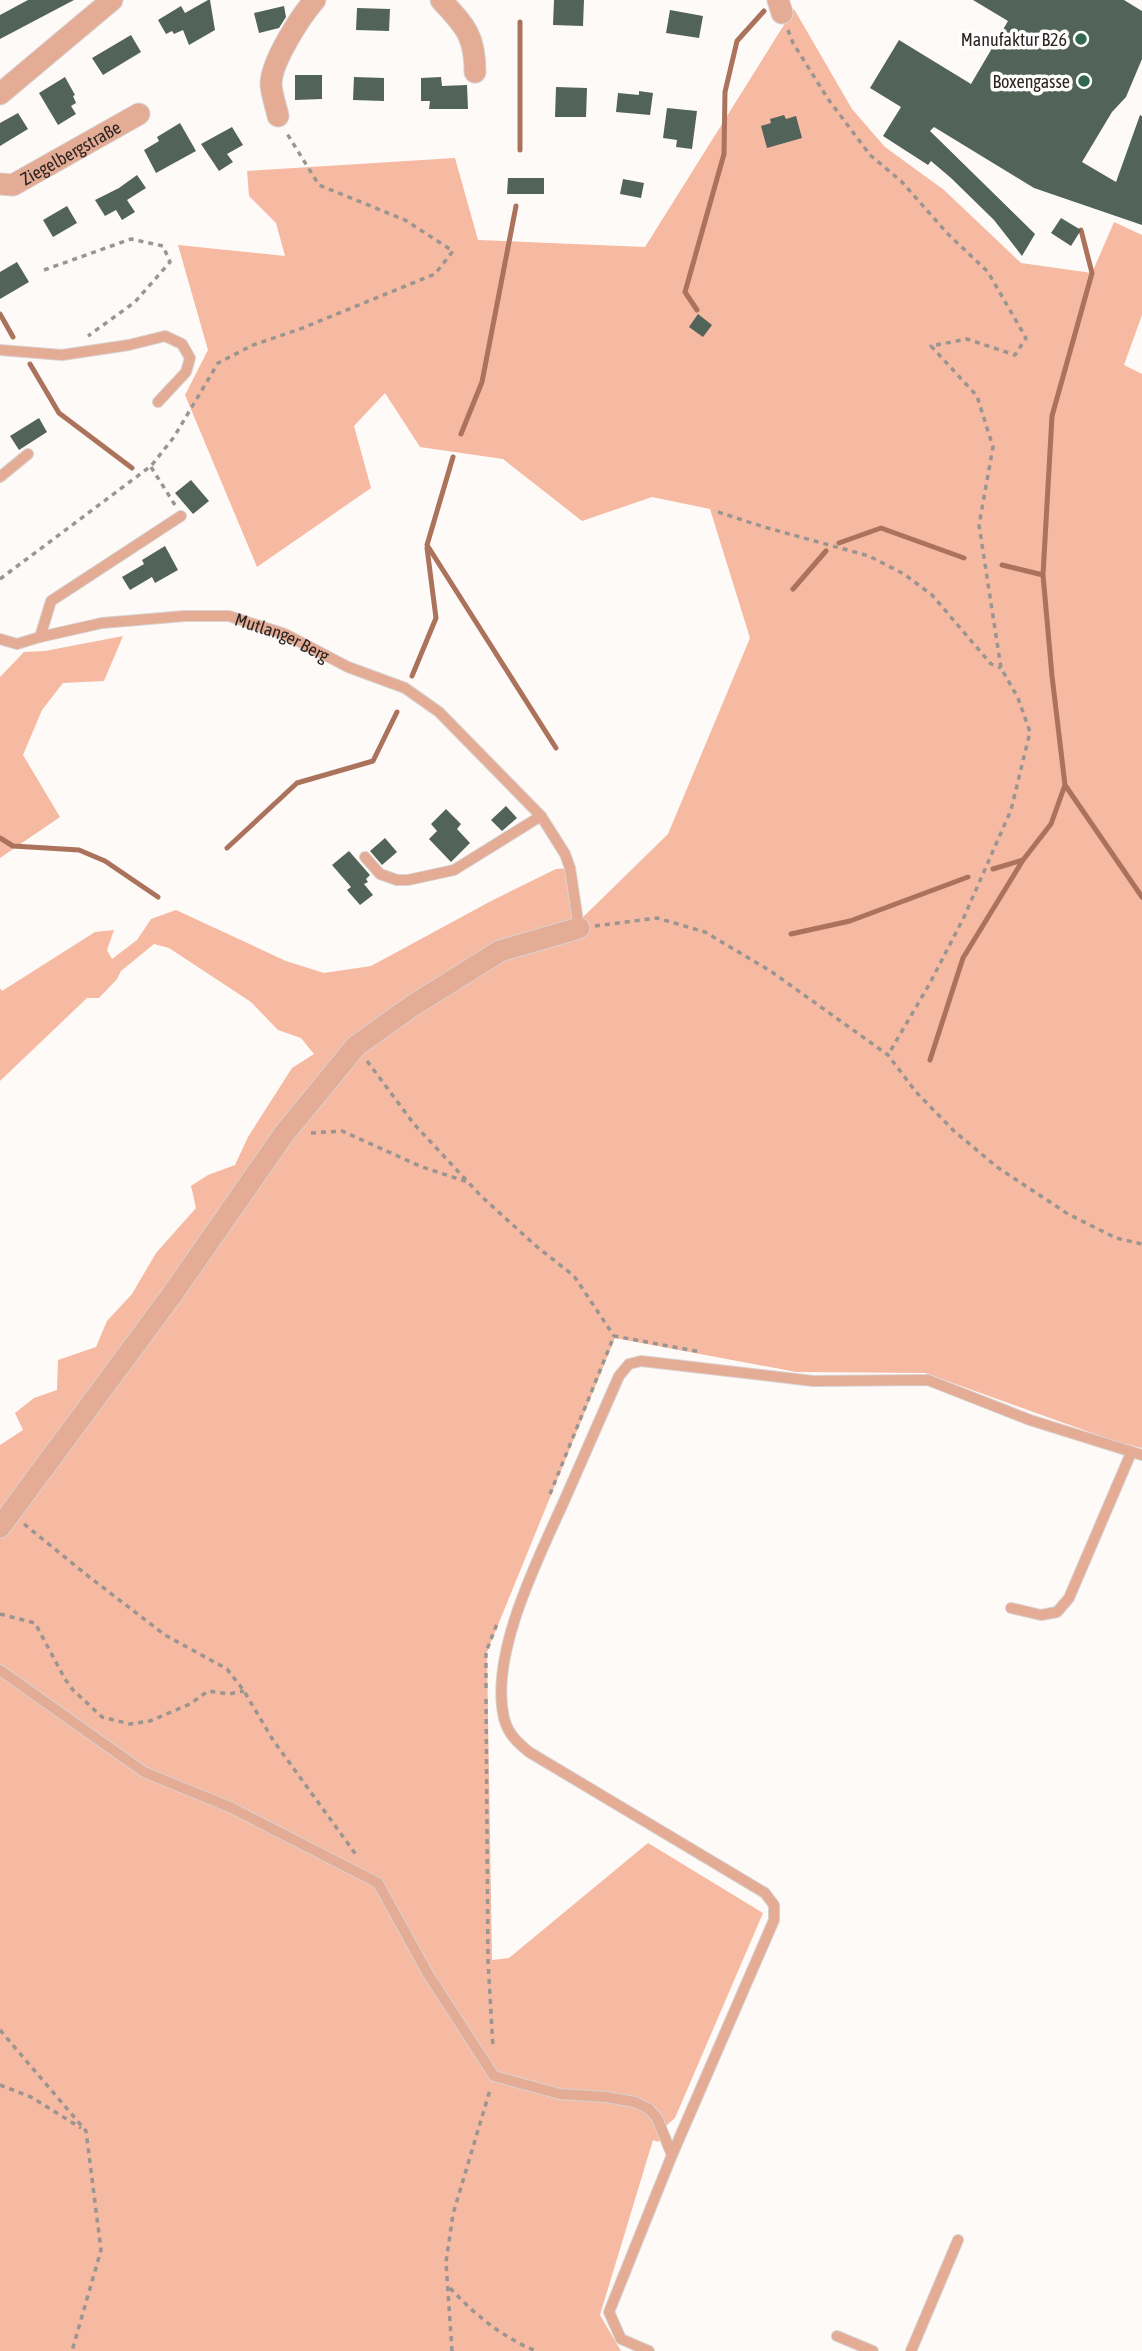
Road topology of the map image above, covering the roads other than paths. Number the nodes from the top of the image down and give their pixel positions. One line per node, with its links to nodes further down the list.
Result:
1 (112, 0): 5 (street)
2 (315, 0): 7 (street)
3 (441, 0): 4 (street)
4 (475, 72)
5 (0, 94)
6 (139, 114): 8 (street, Ziegelbergstraße)
7 (278, 116)
8 (0, 184)
9 (0, 350): 10 (lane)
10 (158, 402)
11 (28, 454): 12 (lane)
12 (0, 477)
13 (181, 516): 14 (lane)
14 (40, 637): 15 (lane, Mutlanger Berg); 16 (lane, Mutlanger Berg)
15 (0, 639)
16 (541, 816): 17 (lane); 18 (lane, Mutlanger Berg)
17 (365, 857)
18 (579, 928): 20 (street)
19 (1137, 1454): 21 (lane); 23 (lane)
20 (6, 1521)
21 (1011, 1608)
22 (0, 1670): 23 (lane)
23 (672, 2155): 26 (lane)
24 (958, 2240): 28 (lane)
25 (837, 2336): 27 (lane)
26 (649, 2351)
27 (873, 2351)
28 (911, 2351)

